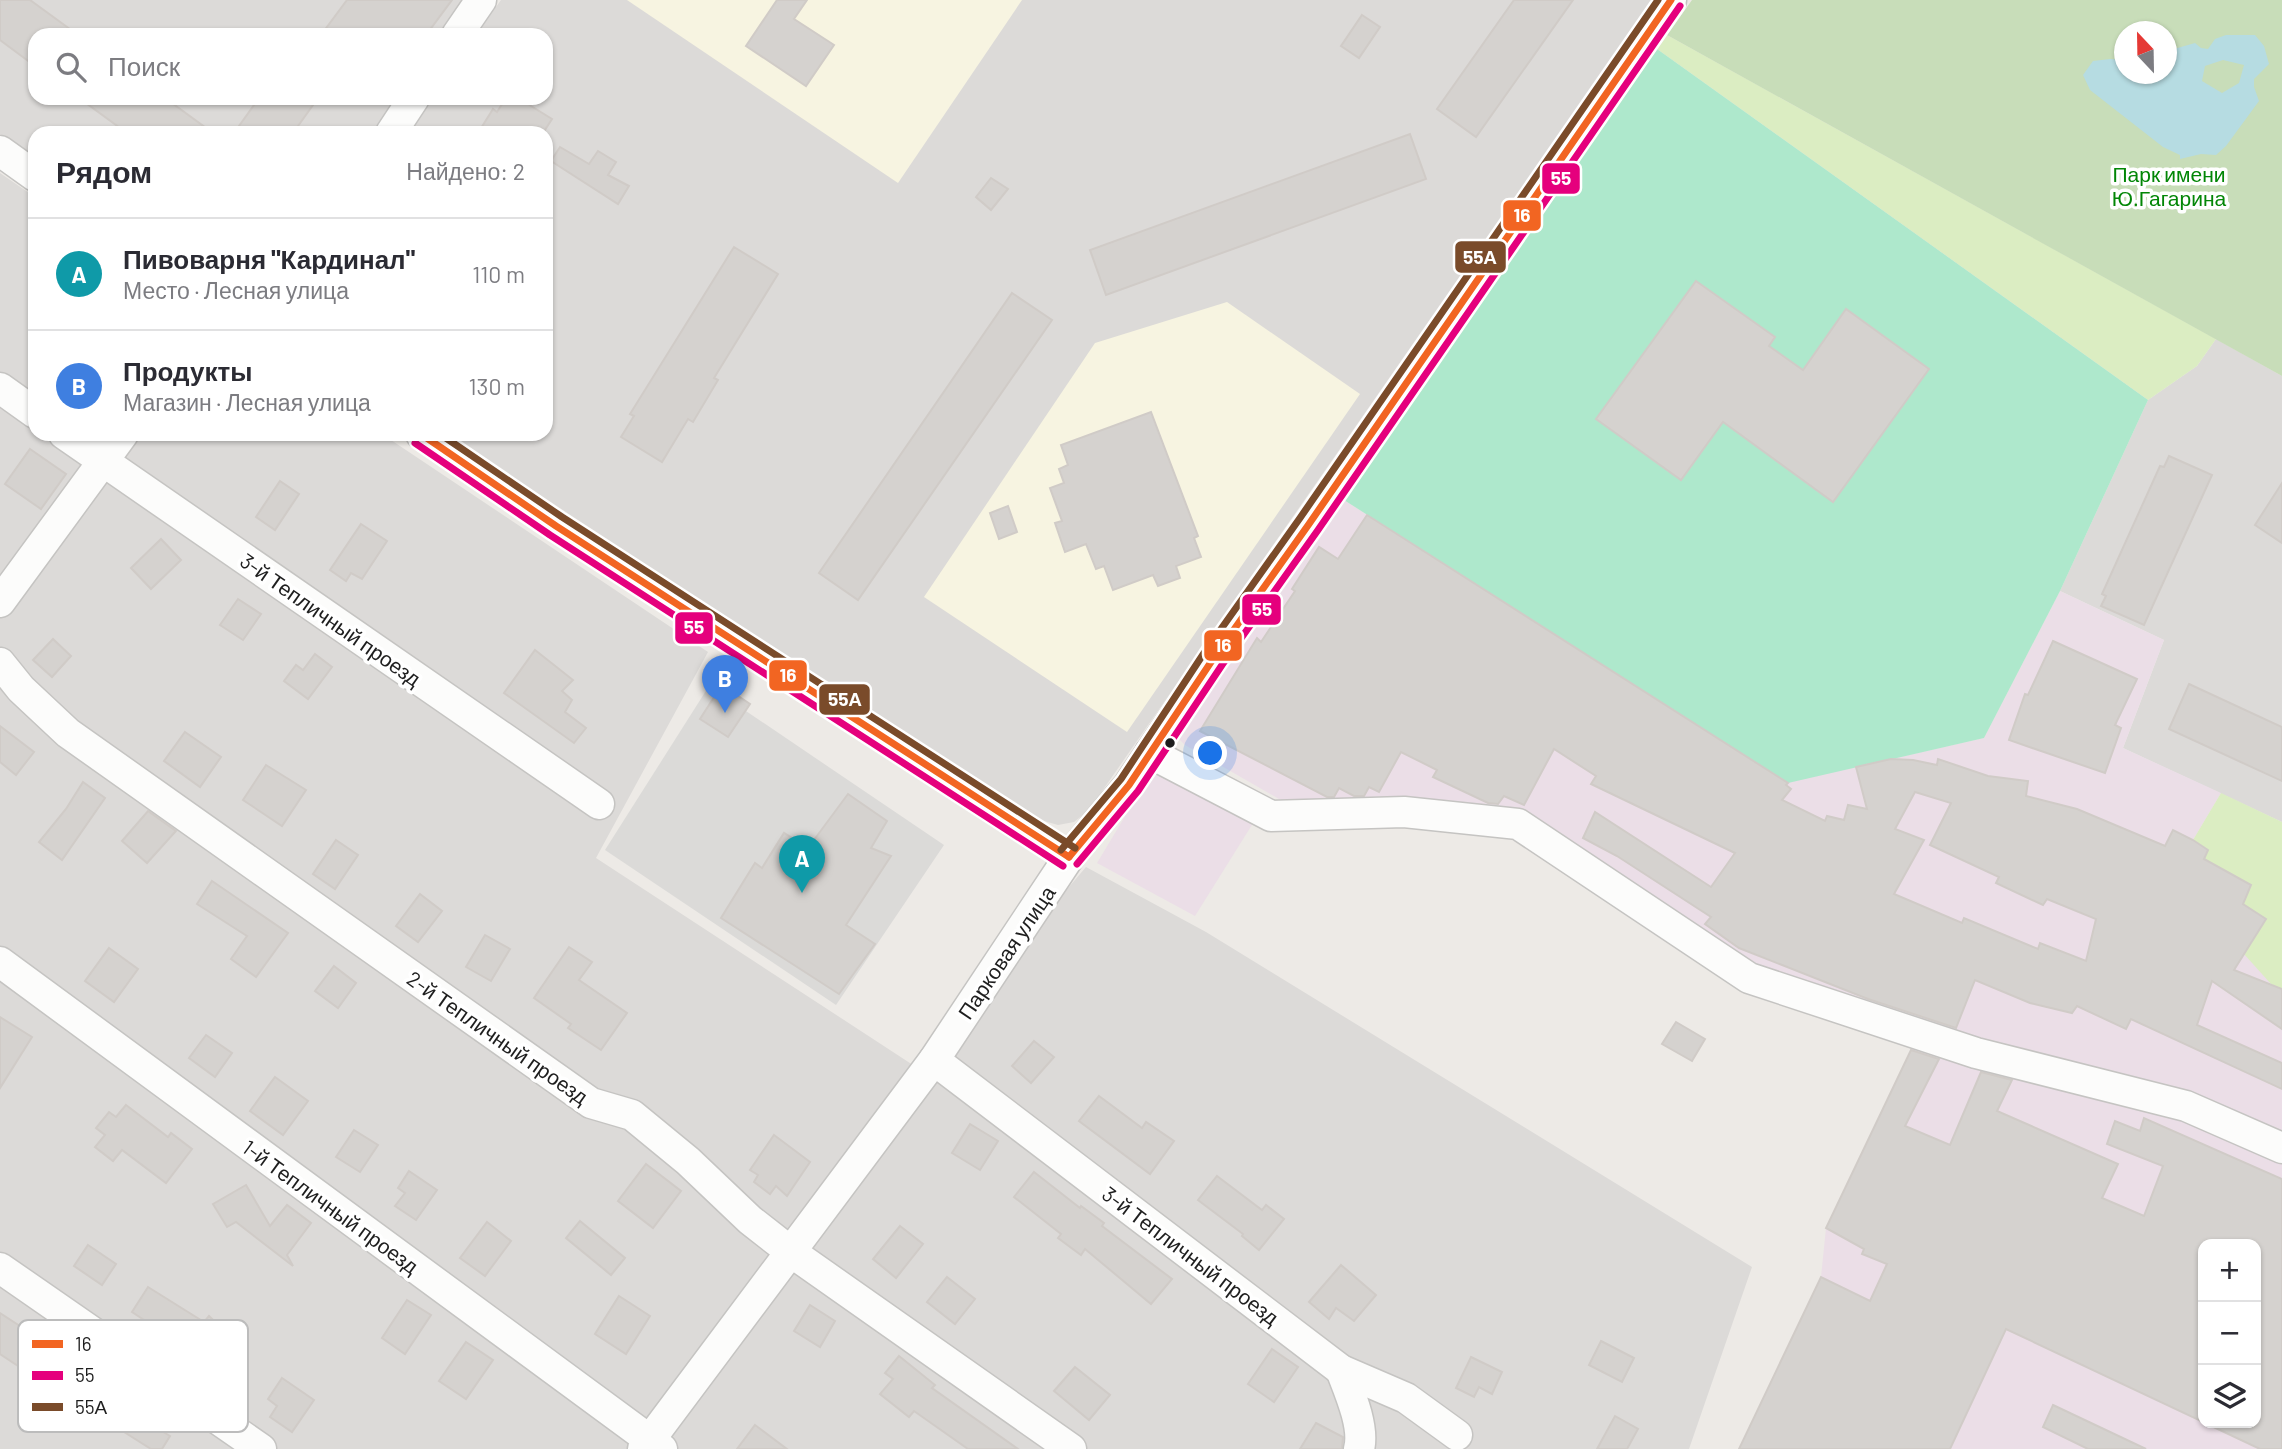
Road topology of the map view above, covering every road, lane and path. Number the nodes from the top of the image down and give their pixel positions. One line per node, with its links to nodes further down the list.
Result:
1 (481, 0): 3 (street)
2 (1671, 0): 16 (street, Парковая улица)
3 (462, 28)
4 (409, 105): 5 (street)
5 (396, 126)
6 (0, 151): 7 (street)
7 (28, 171)
8 (0, 388): 9 (street)
9 (28, 408)
10 (74, 441): 13 (street, 3-й Тепличный проезд)
11 (119, 441): 13 (street)
12 (431, 441): 18 (street)
13 (103, 462): 14 (street); 17 (street, 3-й Тепличный проезд)
14 (0, 602)
15 (0, 663): 22 (street, 2-й Тепличный проезд)
16 (1150, 753): 18 (street, Парковая улица); 21 (street)
17 (599, 804)
18 (1069, 857): 20 (street, Парковая улица)
19 (0, 962): 28 (street, 1-й Тепличный проезд)
20 (934, 1060): 22 (street, Парковая улица); 25 (street, 3-й Тепличный проезд)
21 (2282, 1148)
22 (791, 1252): 28 (street, Парковая улица); 30 (street, 2-й Тепличный проезд)
23 (0, 1268): 24 (street)
24 (75, 1320)
25 (1341, 1370): 27 (street, 3-й Тепличный проезд); 31 (street)
26 (236, 1432): 29 (street)
27 (1457, 1435)
28 (651, 1446)
29 (261, 1449)
30 (1071, 1449)
31 (1359, 1449)

